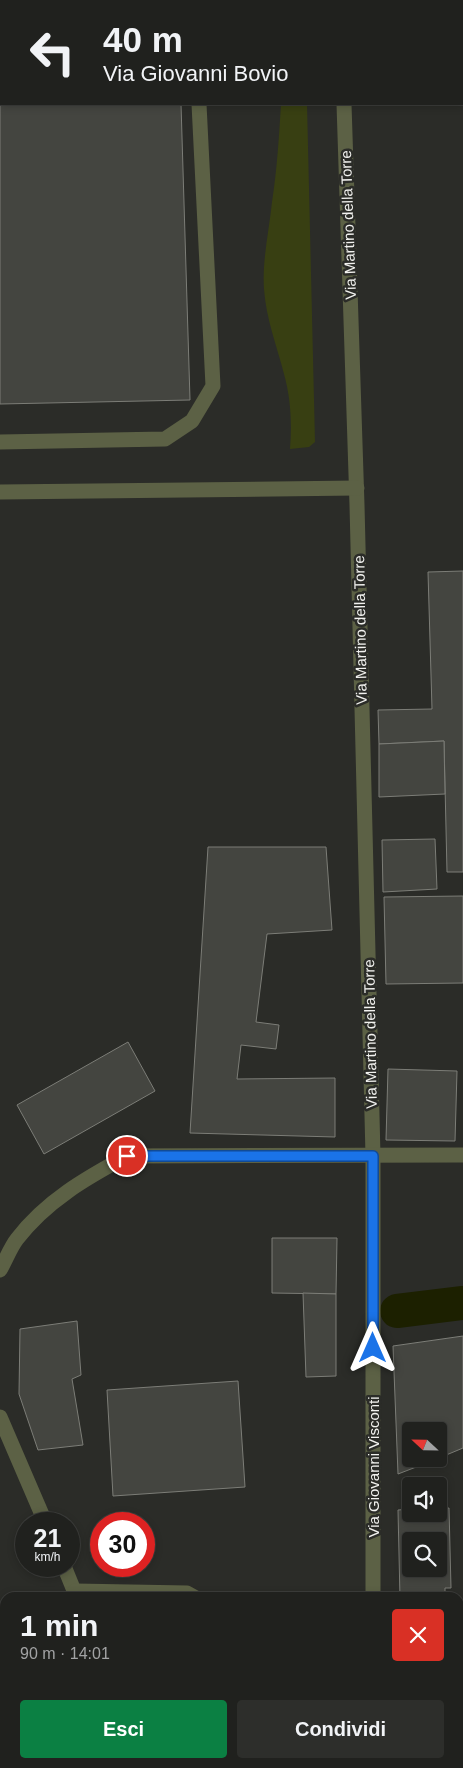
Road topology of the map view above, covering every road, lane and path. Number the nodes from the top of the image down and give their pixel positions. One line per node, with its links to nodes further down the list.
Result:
1 (199, 105): 3 (street)
2 (344, 105): 4 (street, Via Martino della Torre)
3 (0, 442)
4 (356, 488): 5 (street); 7 (street, Via Martino della Torre)
5 (0, 492)
6 (463, 1155): 7 (street)
7 (373, 1156): 8 (street); 13 (street, Via Giovanni Visconti)
8 (0, 1270)
9 (0, 1418): 10 (street)
10 (41, 1512)
11 (69, 1577): 12 (street)
12 (75, 1592)
13 (373, 1592)

